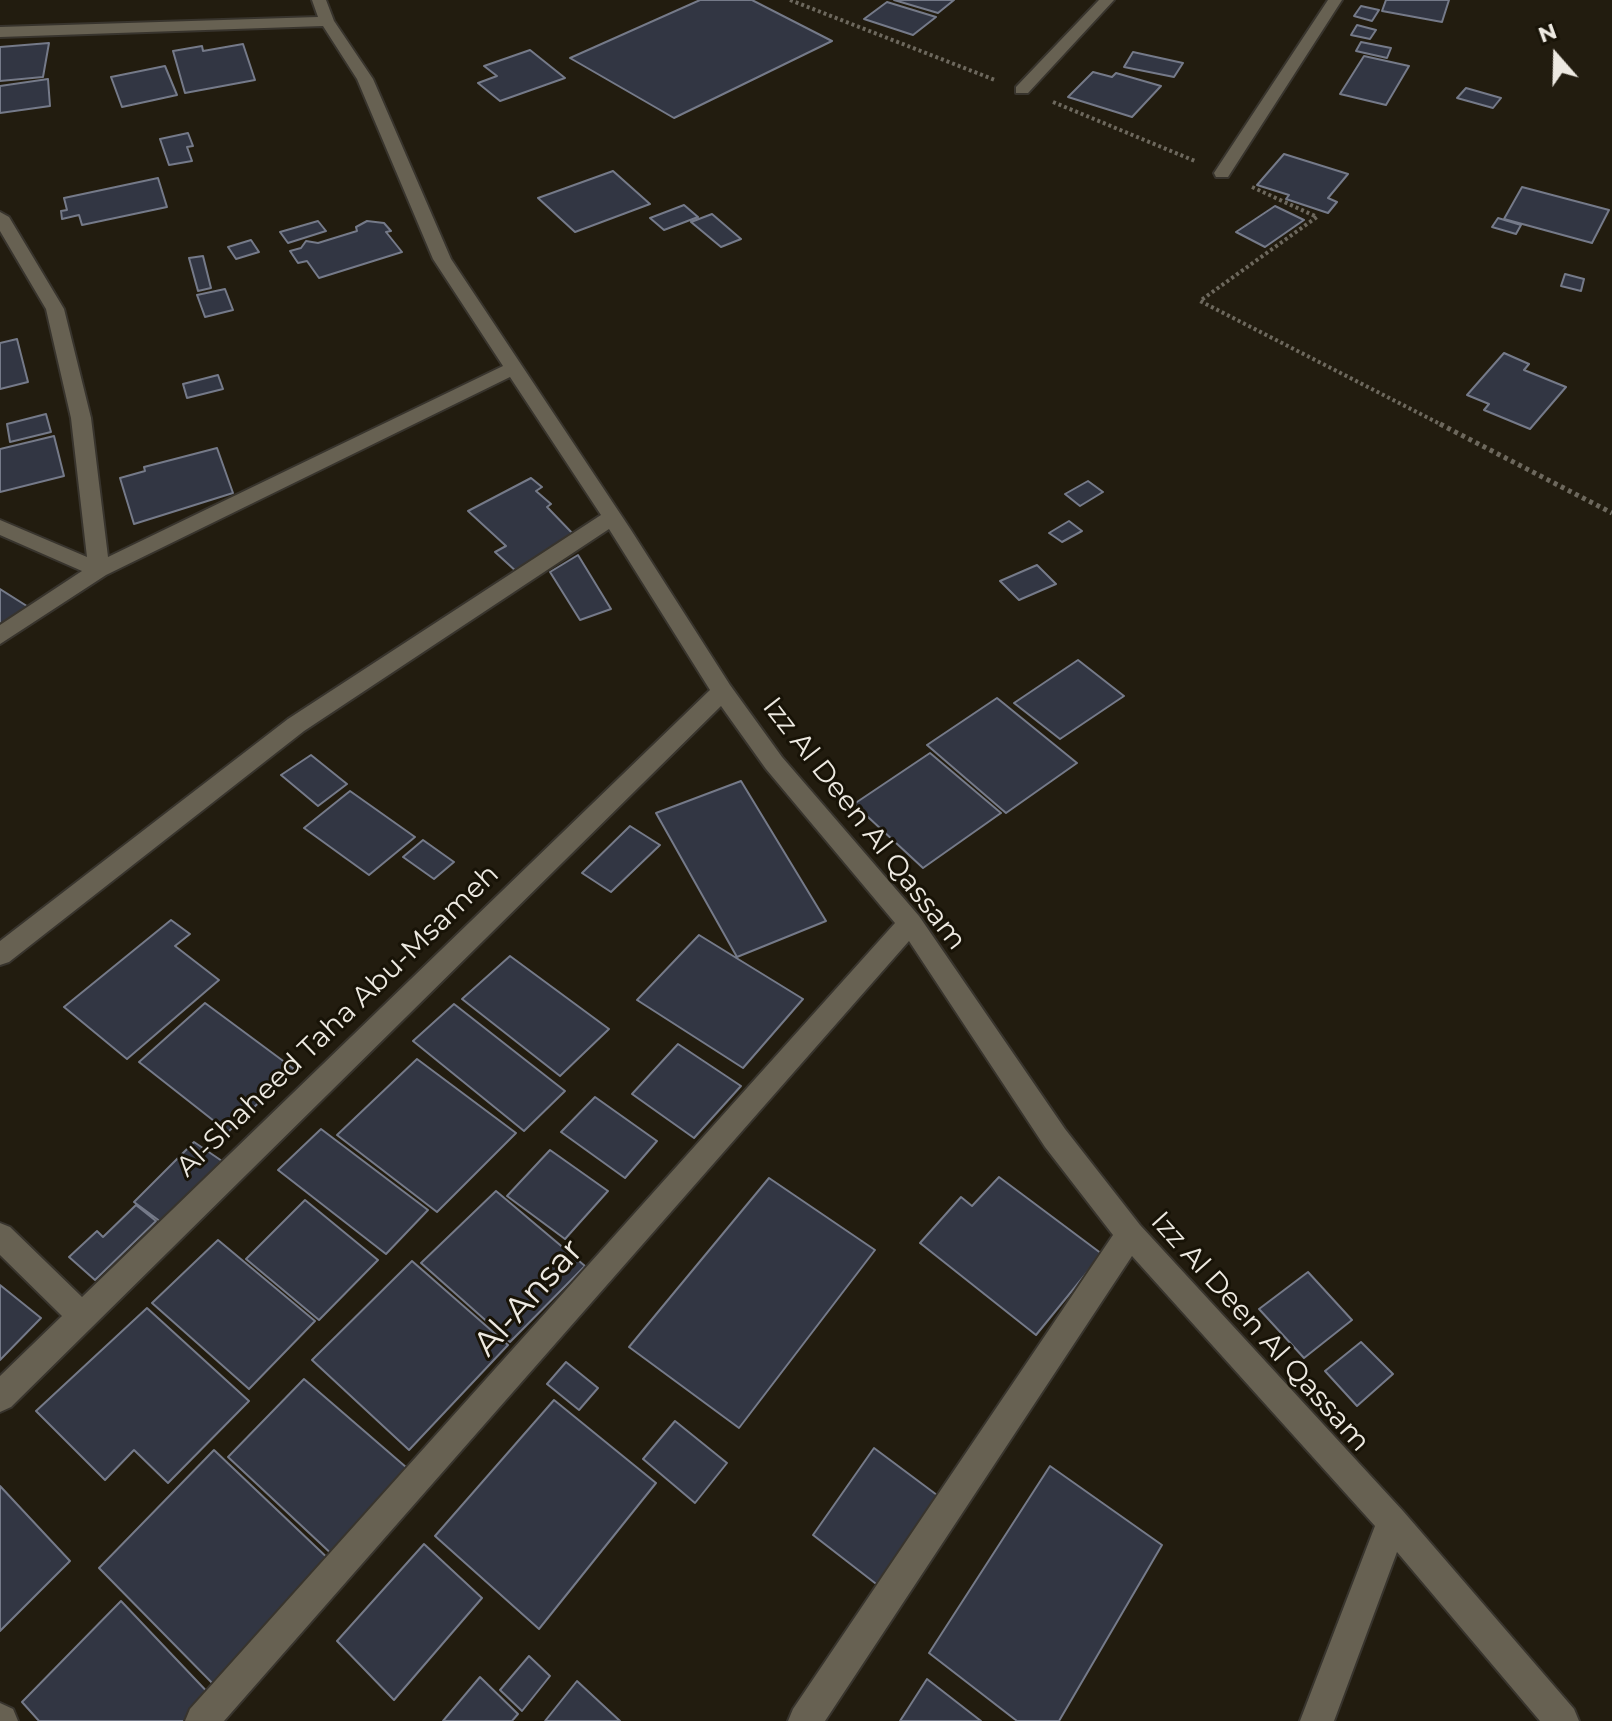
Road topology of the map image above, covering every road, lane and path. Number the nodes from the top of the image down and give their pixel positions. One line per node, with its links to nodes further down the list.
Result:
1 (790, 0): 6 (path)
2 (1107, 0): 6 (street)
3 (1335, 0): 7 (street)
4 (323, 10): 5 (street); 9 (street, Izz Al Deen Al Qassam)
5 (0, 32)
6 (1022, 90): 7 (path)
7 (1222, 173): 10 (path)
8 (0, 217): 13 (street)
9 (514, 368): 11 (street, Izz Al Deen Al Qassam); 13 (street)
10 (1612, 513)
11 (611, 518): 15 (street, Izz Al Deen Al Qassam); 17 (street)
12 (0, 527): 13 (street)
13 (99, 570): 14 (street)
14 (0, 636)
15 (722, 691): 16 (street, Izz Al Deen Al Qassam); 20 (street, Al-Shaheed Taha Abu-Msameh)
16 (910, 923): 18 (street, Izz Al Deen Al Qassam); 23 (street, Al-Ansar)
17 (0, 955)
18 (1130, 1234): 22 (street, Izz Al Deen Al Qassam); 24 (street)
19 (0, 1236): 20 (street)
20 (81, 1315): 21 (street, Al-Shaheed Taha Abu-Msameh)
21 (0, 1397)
22 (1392, 1522): 25 (street); 26 (street, Izz Al Deen Al Qassam)
23 (202, 1721)
24 (805, 1721)
25 (1317, 1721)
26 (1562, 1721)

